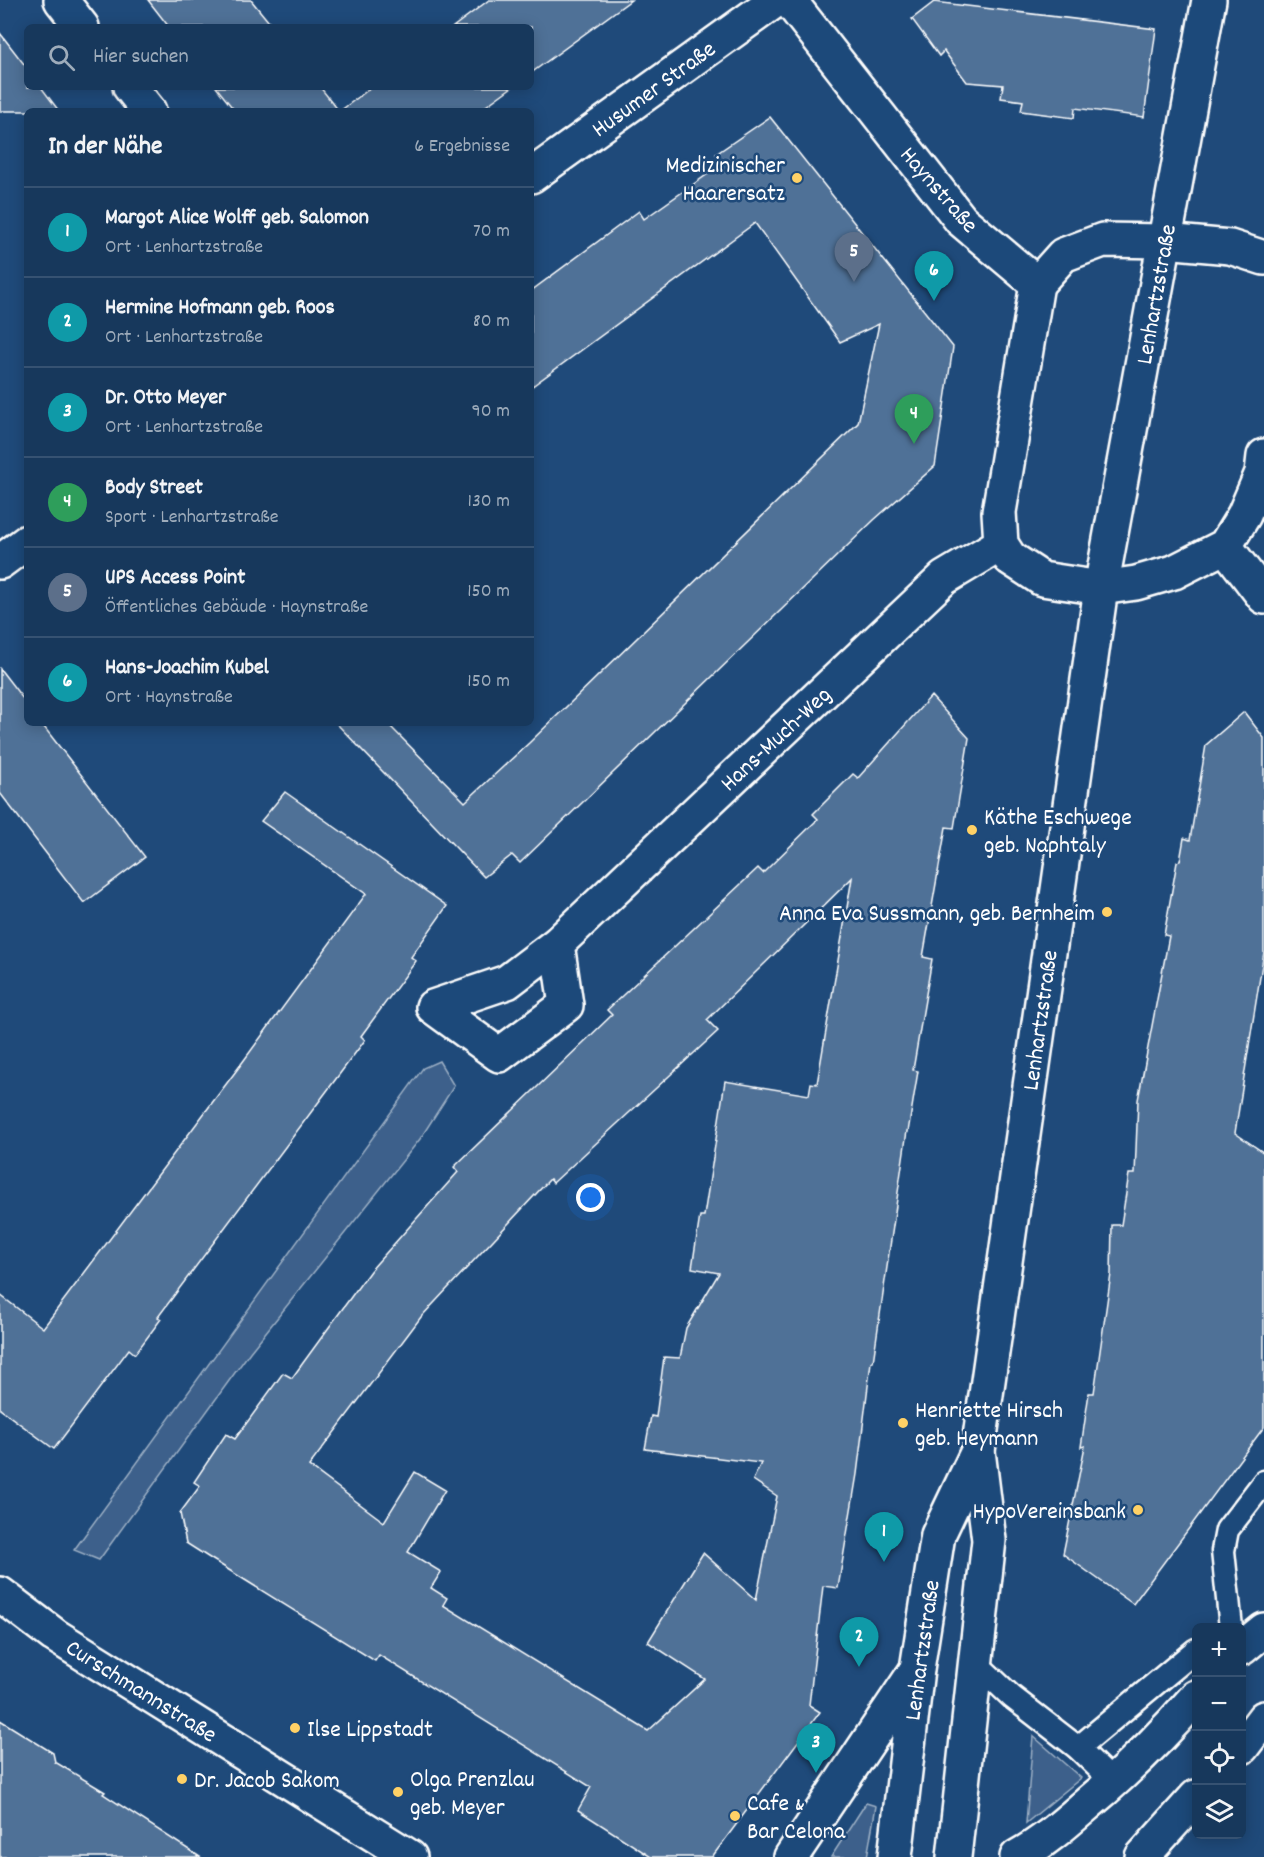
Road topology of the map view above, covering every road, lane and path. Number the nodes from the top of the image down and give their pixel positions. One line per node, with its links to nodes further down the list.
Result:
1 (61, 0): 5 (street)
2 (776, 0): 8 (street, Husumer Straße)
3 (789, 0): 11 (street, Haynstraße)
4 (1209, 0): 9 (street, Lenhartzstraße)
5 (80, 24)
6 (132, 90): 7 (street)
7 (147, 108)
8 (534, 174)
9 (1165, 241): 10 (street); 11 (street); 17 (street, Lenhartzstraße)
10 (1264, 258)
11 (1037, 284): 13 (street)
12 (1264, 456): 15 (street)
13 (1002, 544): 17 (street); 19 (street, Hans-Much-Weg)
14 (24, 545): 16 (street)
15 (1225, 546): 17 (street); 18 (street)
16 (0, 562)
17 (1101, 588): 20 (street, Lenhartzstraße)
18 (1264, 597)
19 (557, 944)
20 (978, 1451): 27 (street, Lenhartzstraße); 28 (street, Lenhartzstraße)
21 (1264, 1482): 23 (lane)
22 (1, 1595): 35 (street, Curschmannstraße)
23 (1230, 1623)
24 (1264, 1630): 25 (street)
25 (1246, 1645)
26 (1192, 1654): 32 (lane)
27 (977, 1664): 32 (lane); 38 (street, Lenhartzstraße)
28 (917, 1669): 36 (street); 37 (street, Lenhartzstraße)
29 (1192, 1702): 33 (street)
30 (1264, 1718): 31 (street)
31 (1246, 1743)
32 (1077, 1748): 33 (lane)
33 (1113, 1782): 39 (street)
34 (1192, 1802): 40 (street)
35 (410, 1857)
36 (791, 1857)
37 (895, 1857)
38 (954, 1857)
39 (1017, 1857)
40 (1142, 1857)

